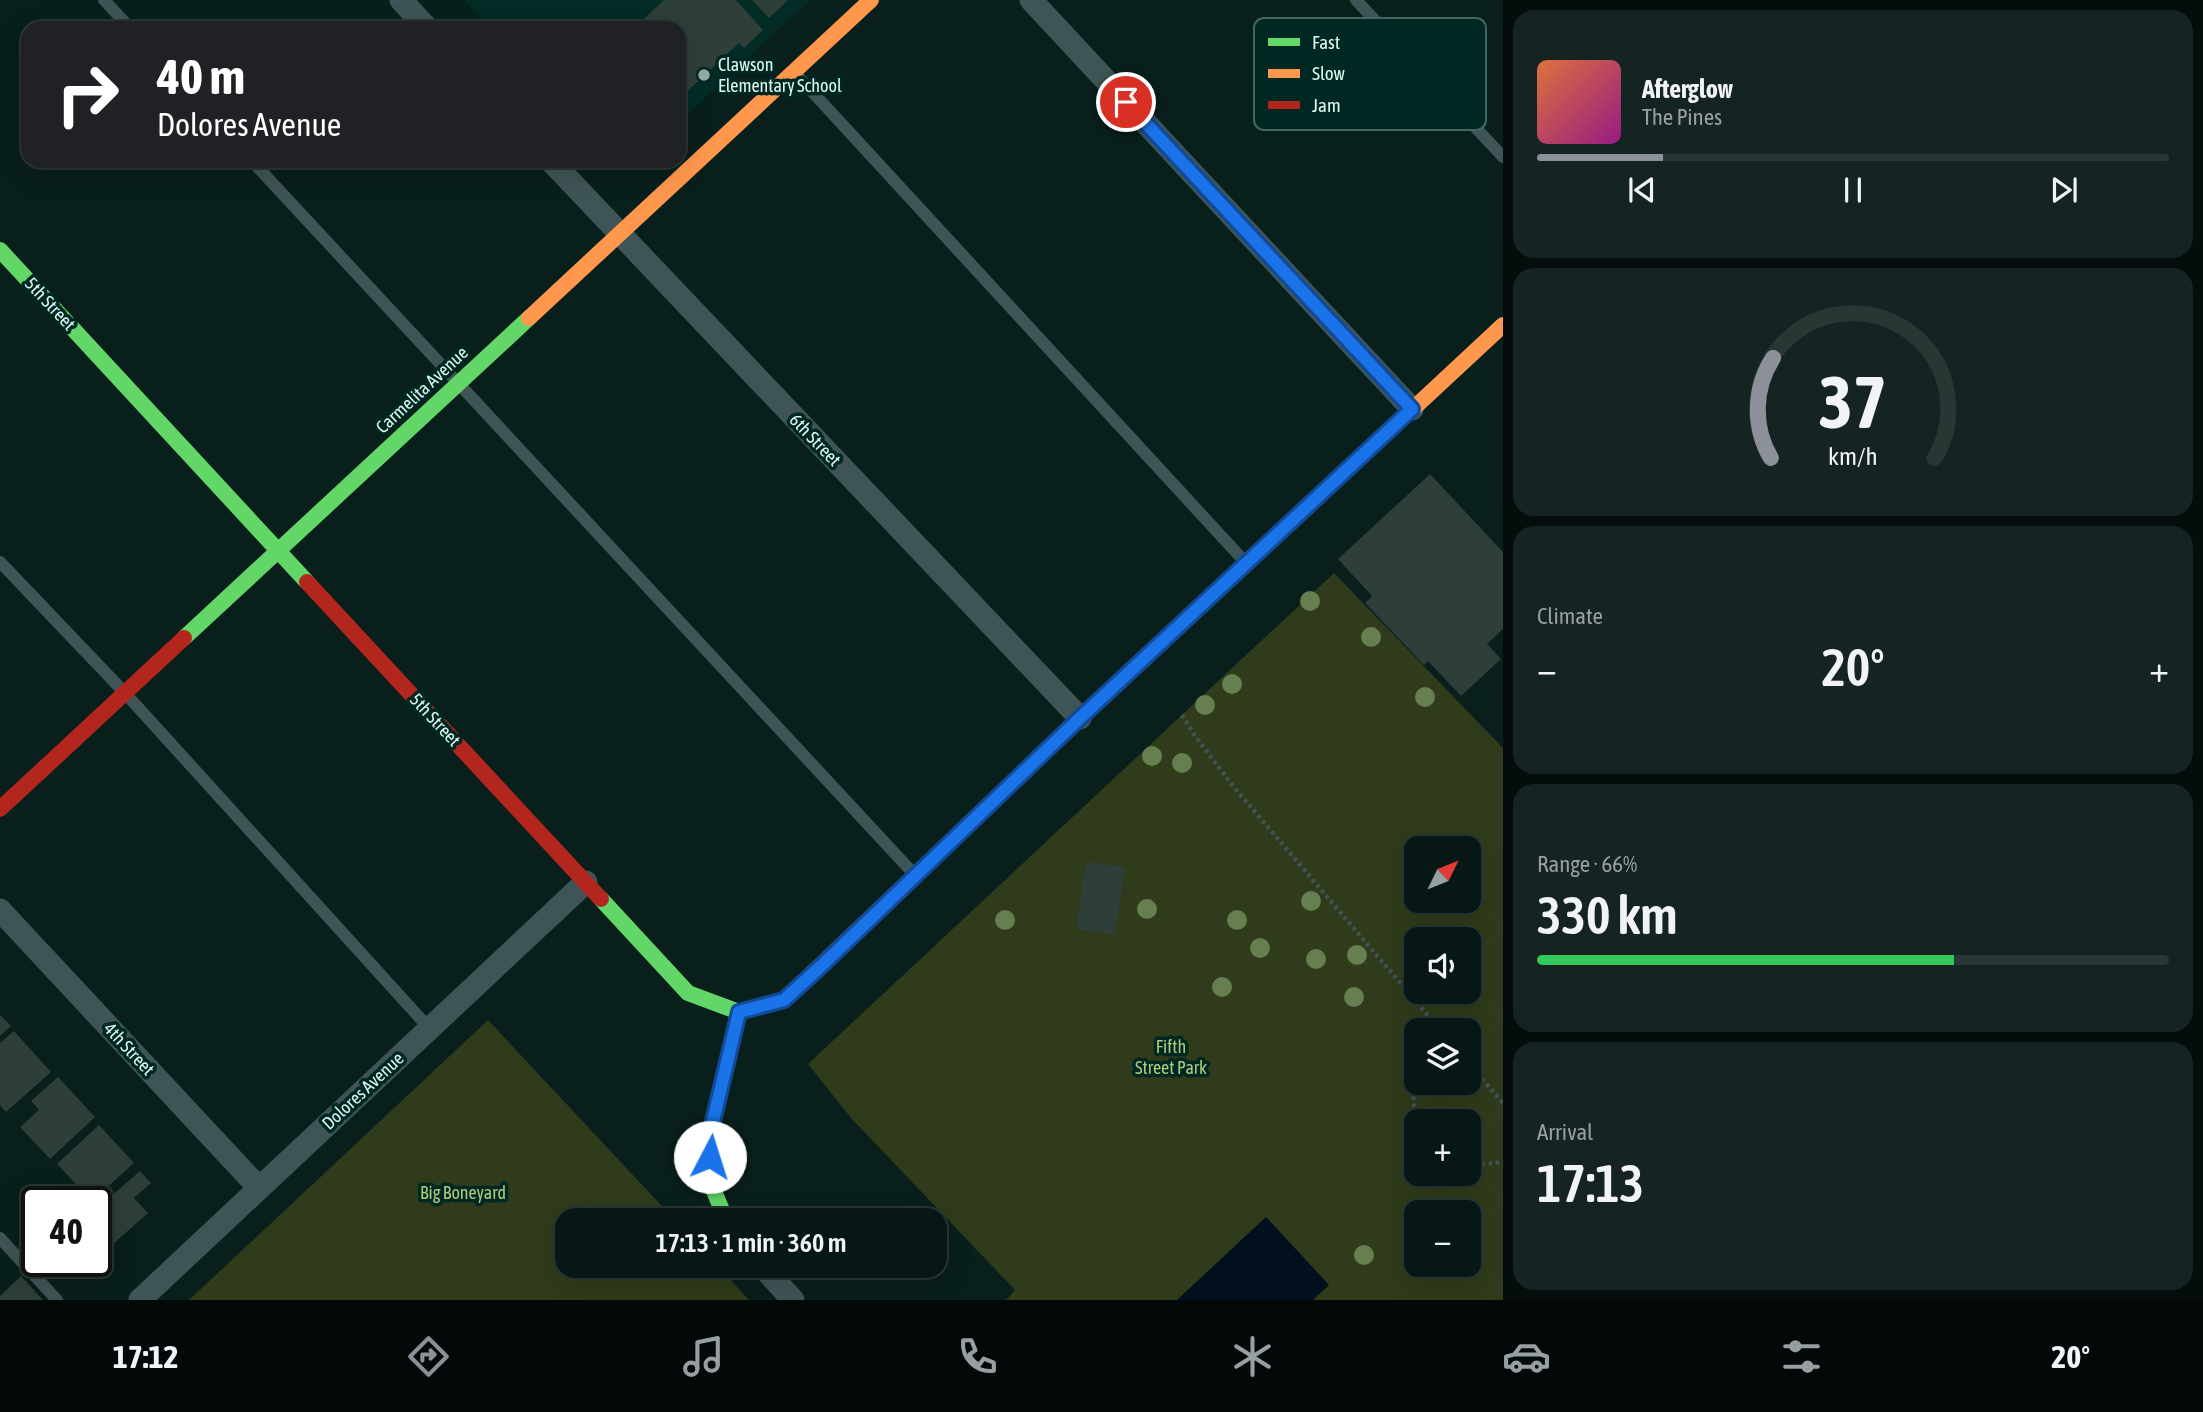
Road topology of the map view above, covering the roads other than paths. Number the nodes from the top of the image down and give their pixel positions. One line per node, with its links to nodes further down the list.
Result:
1 (104, 0): 7 (lane)
2 (401, 0): 8 (street)
3 (871, 0): 9 (street, Carmelita Avenue)
4 (1031, 0): 18 (street)
5 (1356, 0): 6 (lane)
6 (1373, 18)
7 (124, 21)
8 (420, 21)
9 (793, 72): 14 (street, Carmelita Avenue); 21 (lane)
10 (1478, 130): 11 (lane)
11 (1503, 157)
12 (258, 168): 17 (lane)
13 (558, 168): 14 (street, 6th Street)
14 (619, 234): 17 (street, Carmelita Avenue); 23 (street, 6th Street)
15 (0, 250): 19 (street, 5th Street)
16 (1503, 325): 18 (street)
17 (458, 384): 19 (street, Carmelita Avenue); 25 (lane)
18 (1412, 409): 21 (street)
19 (279, 550): 22 (street, Carmelita Avenue); 26 (street, 5th Street)
20 (0, 562): 22 (lane)
21 (1246, 564): 23 (street)
22 (125, 693): 24 (street, Carmelita Avenue); 29 (lane)
23 (1080, 718): 25 (street)
24 (0, 809)
25 (916, 876): 28 (street)
26 (586, 882): 28 (street, 5th Street); 29 (street, Dolores Avenue)
27 (0, 910): 30 (street, 4th Street)
28 (739, 1012): 31 (street)
29 (429, 1028): 30 (street, Dolores Avenue)
30 (259, 1188): 35 (street, Dolores Avenue)
31 (721, 1208)
32 (0, 1238): 34 (lane)
33 (773, 1278): 36 (street)
34 (57, 1300)
35 (140, 1300)
36 (793, 1300)

